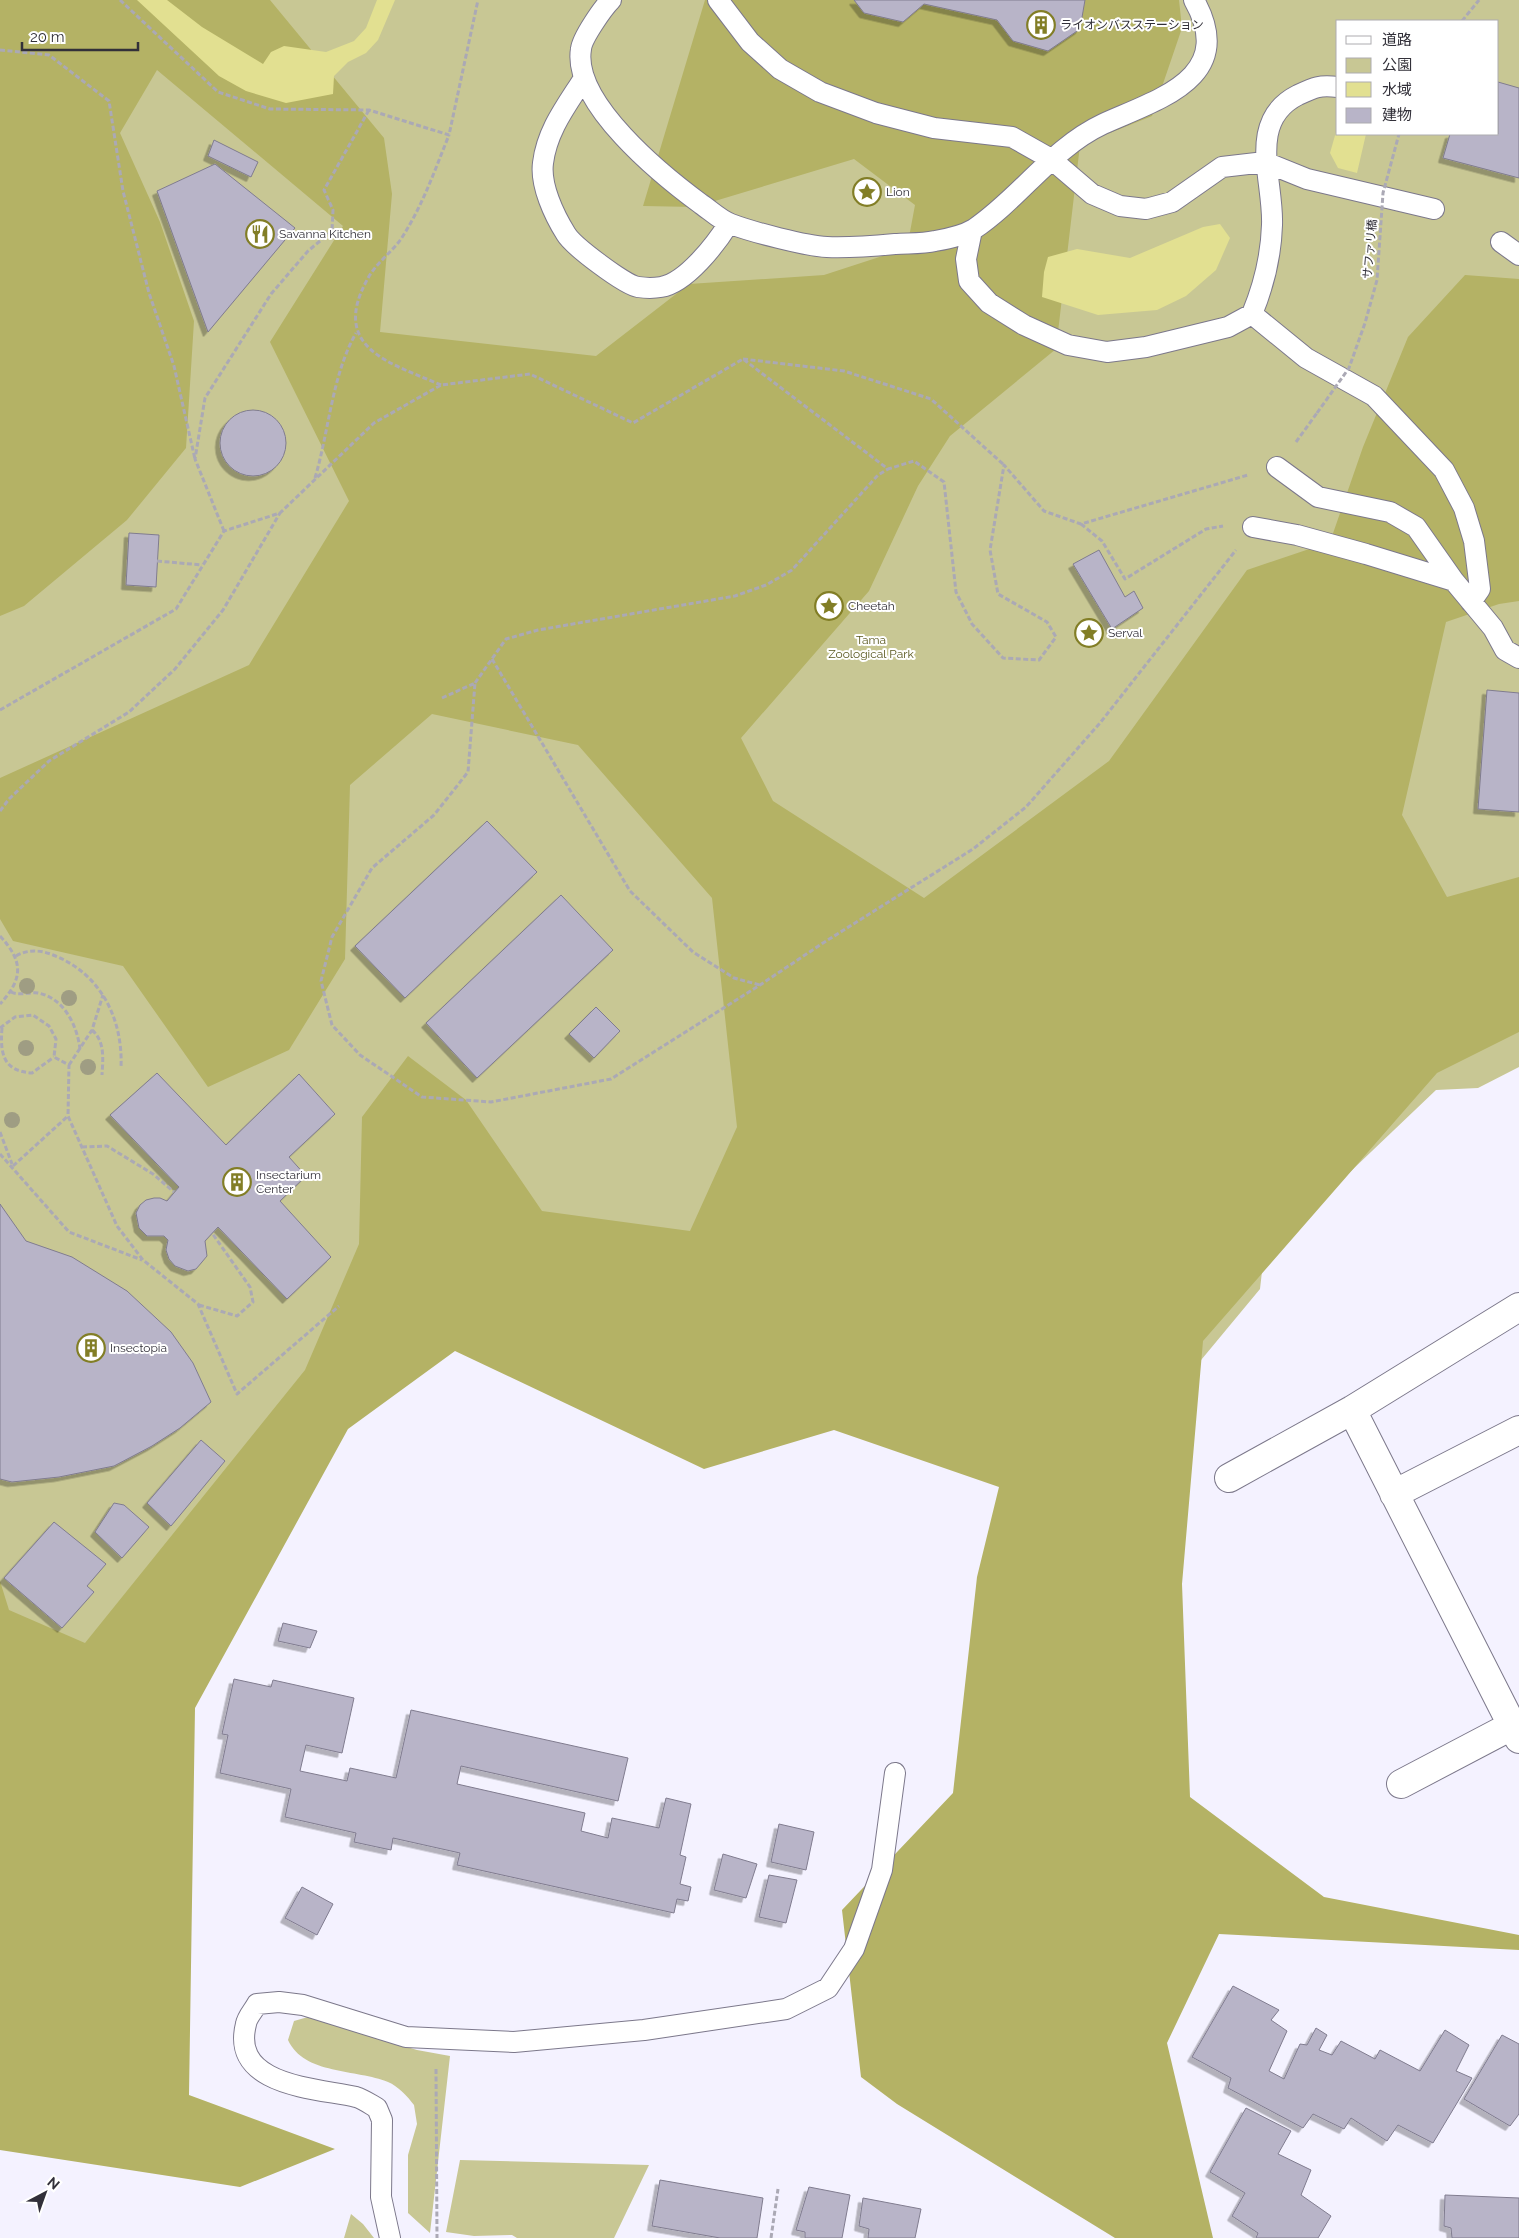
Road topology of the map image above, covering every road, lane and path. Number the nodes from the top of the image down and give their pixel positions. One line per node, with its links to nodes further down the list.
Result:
1 (120, 0): 11 (path)
2 (478, 0): 12 (path)
3 (611, 0): 9 (lane)
4 (718, 0): 14 (lane)
5 (1194, 0): 14 (lane)
6 (1479, 0): 7 (path)
7 (1463, 20)
8 (0, 50): 25 (path)
9 (584, 78): 17 (lane); 17 (lane)
10 (1336, 87): 15 (lane)
11 (369, 110): 12 (path); 25 (path)
12 (449, 135): 22 (path)
13 (1399, 135): 27 (path, サファリ橋, bridge)
14 (1051, 159): 15 (lane); 18 (lane)
15 (1265, 162): 16 (lane); 21 (lane)
16 (1434, 209)
17 (729, 223): 18 (lane)
18 (972, 230): 21 (lane)
19 (1501, 242): 20 (lane)
20 (1519, 255)
21 (1252, 314): 37 (lane)
22 (356, 333): 24 (path); 29 (path)
23 (742, 359): 24 (path); 26 (path); 28 (path)
24 (441, 385): 29 (path)
25 (195, 459): 33 (path)
26 (1004, 465): 28 (path); 31 (path)
27 (1277, 467): 31 (path); 36 (lane)
28 (888, 469): 39 (path)
29 (314, 480): 30 (path)
30 (280, 513): 33 (path); 43 (path)
31 (1081, 524): 32 (path)
32 (1253, 527): 36 (lane); 46 (path)
33 (224, 531): 35 (path)
34 (157, 561): 35 (path)
35 (202, 565): 42 (path)
36 (1454, 581): 37 (lane)
37 (1471, 602): 38 (lane)
38 (1519, 658)
39 (492, 659): 40 (path); 46 (path)
40 (475, 683): 41 (path); 46 (path)
41 (442, 698)
42 (0, 710)
43 (0, 811)
44 (0, 936): 45 (path)
45 (16, 956): 47 (path); 48 (path)
46 (760, 985)
47 (11, 992): 49 (path); 52 (path)
48 (103, 995): 51 (path); 55 (path)
49 (0, 1004)
50 (1, 1028): 53 (path); 53 (path)
51 (92, 1030): 52 (path); 56 (path)
52 (80, 1049): 54 (path)
53 (54, 1057): 54 (path)
54 (69, 1065): 57 (path)
55 (121, 1067)
56 (102, 1075)
57 (68, 1116): 59 (path); 61 (path)
58 (0, 1132): 61 (path)
59 (82, 1147): 62 (path); 64 (path)
60 (0, 1154): 61 (path)
61 (13, 1166): 64 (path)
62 (174, 1192)
63 (212, 1233): 65 (path)
64 (143, 1260): 65 (path)
65 (198, 1304): 66 (path)
66 (340, 1306)
67 (1519, 1307): 68 (street)
68 (1352, 1410): 70 (street); 71 (street)
69 (1519, 1430): 71 (street)
70 (1229, 1478)
71 (1394, 1494): 72 (street)
72 (1516, 1729): 74 (street)
73 (895, 1773): 75 (lane)
74 (1401, 1784)
75 (436, 2037): 77 (lane); 78 (path)
76 (778, 2189): 79 (path)
77 (390, 2238)
78 (437, 2238)
79 (771, 2238)

